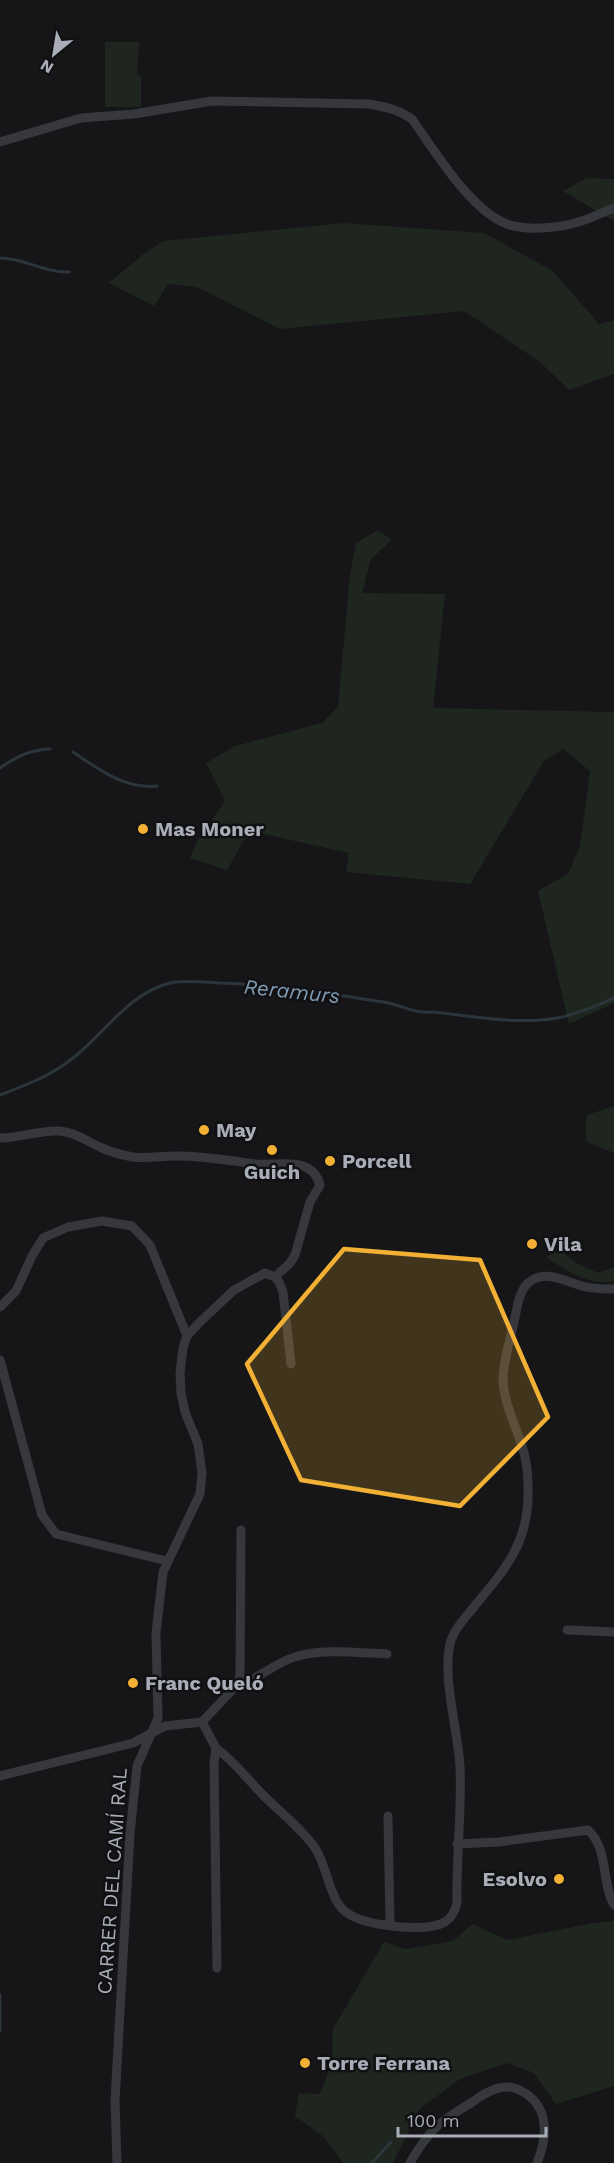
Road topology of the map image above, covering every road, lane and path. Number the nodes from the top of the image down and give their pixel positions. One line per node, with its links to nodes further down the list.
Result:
1 (0, 142): 2 (street)
2 (614, 208)
3 (0, 1138): 4 (street)
4 (275, 1277): 7 (street); 9 (street)
5 (614, 1289): 21 (street)
6 (0, 1306): 7 (street)
7 (187, 1336): 11 (street, CARRER DEL CAMÍ RAL)
8 (0, 1360): 11 (street)
9 (291, 1364)
10 (242, 1530): 15 (street)
11 (168, 1561): 17 (street, CARRER DEL CAMÍ RAL)
12 (567, 1630): 13 (street)
13 (614, 1632)
14 (387, 1654): 15 (street)
15 (237, 1685): 16 (street)
16 (202, 1722): 17 (street); 18 (street)
17 (152, 1734): 19 (street); 25 (street, CARRER DEL CAMÍ RAL)
18 (216, 1748): 23 (street); 24 (street)
19 (0, 1776)
20 (388, 1816): 23 (street)
21 (457, 1844): 22 (street); 23 (street)
22 (614, 1905)
23 (390, 1925)
24 (217, 1968)
25 (117, 2163)
26 (410, 2163): 27 (street)
27 (537, 2163)

